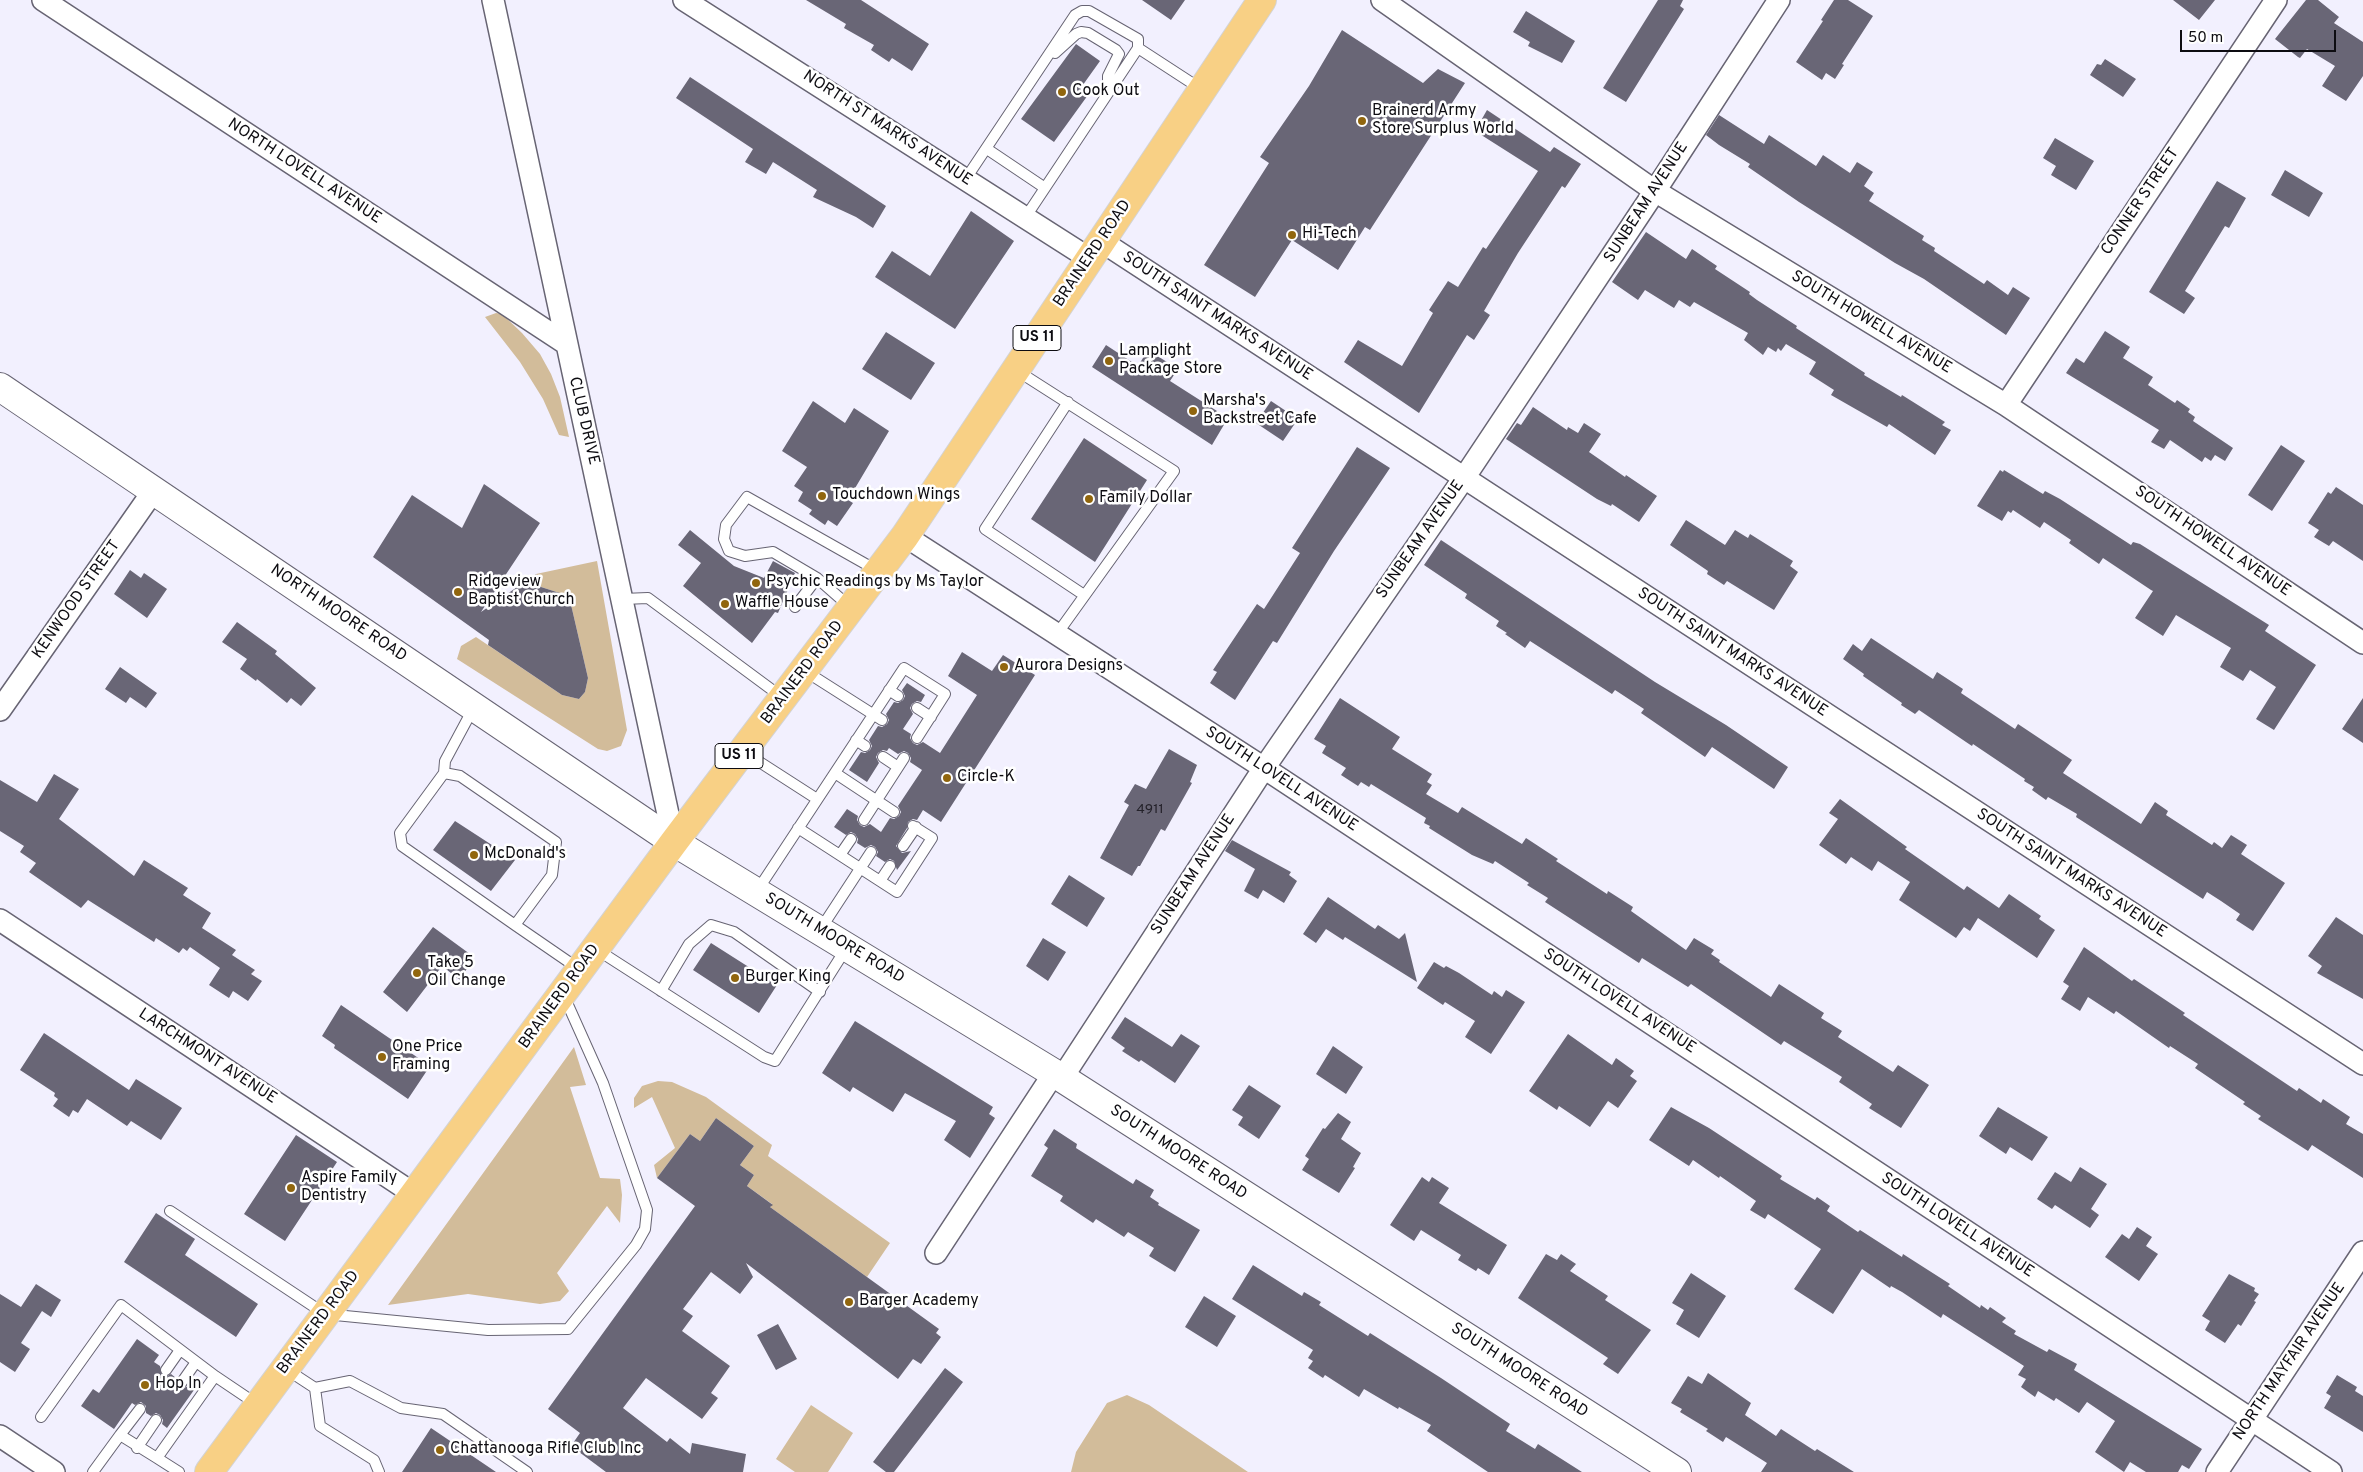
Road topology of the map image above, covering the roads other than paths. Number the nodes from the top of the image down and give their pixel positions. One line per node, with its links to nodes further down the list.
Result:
1 (43, 0): 18 (street, NORTH LOVELL AVENUE)
2 (493, 0): 18 (street, CLUB DRIVE)
3 (684, 0): 13 (street, NORTH ST MARKS AVENUE)
4 (1262, 0): 10 (main road, BRAINERD ROAD / US 11)
5 (1382, 0): 15 (street, SOUTH HOWELL AVENUE)
6 (1779, 0): 15 (street, SUNBEAM AVENUE)
7 (2276, 0): 22 (street, CONNER STREET)
8 (1138, 48): 9 (lane); 10 (lane); 11 (lane)
9 (1046, 60): 11 (lane); 12 (lane)
10 (1202, 90): 17 (main road, BRAINERD ROAD / US 11)
11 (1108, 92): 14 (lane)
12 (987, 148): 13 (lane); 14 (lane)
13 (965, 180): 16 (street, NORTH ST MARKS AVENUE)
14 (1045, 188): 16 (lane)
15 (1655, 191): 22 (street, SOUTH HOWELL AVENUE); 23 (street, SUNBEAM AVENUE)
16 (1025, 218): 17 (street, NORTH ST MARKS AVENUE)
17 (1095, 250): 19 (main road, BRAINERD ROAD / US 11); 23 (street, SOUTH SAINT MARKS AVENUE)
18 (565, 343): 29 (street, CLUB DRIVE)
19 (1016, 370): 21 (lane); 25 (main road, BRAINERD ROAD / US 11)
20 (0, 388): 24 (main road, NORTH MOORE ROAD)
21 (1068, 402): 28 (lane); 28 (lane)
22 (2006, 405): 33 (street, SOUTH HOWELL AVENUE)
23 (1464, 478): 44 (street, SUNBEAM AVENUE); 69 (street, SOUTH SAINT MARKS AVENUE)
24 (154, 490): 36 (main road, NORTH MOORE ROAD); 38 (street, KENWOOD STREET)
25 (905, 536): 26 (main road, BRAINERD ROAD / US 11); 32 (street, SOUTH LOVELL AVENUE)
26 (879, 572): 27 (lane); 31 (main road, BRAINERD ROAD / US 11)
27 (817, 578): 30 (lane); 31 (lane)
28 (1084, 595): 32 (lane)
29 (623, 600): 35 (lane); 53 (street, CLUB DRIVE)
30 (795, 607)
31 (852, 608): 34 (main road, BRAINERD ROAD / US 11)
32 (1057, 634): 44 (street, SOUTH LOVELL AVENUE)
33 (2363, 643)
34 (805, 671): 35 (main road, BRAINERD ROAD / US 11); 39 (lane)
35 (783, 698): 42 (main road, BRAINERD ROAD / US 11)
36 (474, 706): 45 (lane); 53 (main road, NORTH MOORE ROAD)
37 (917, 708): 40 (lane)
38 (0, 710)
39 (878, 717): 40 (lane); 46 (lane)
40 (931, 717): 41 (lane)
41 (917, 738)
42 (743, 752): 47 (lane); 53 (main road, BRAINERD ROAD / US 11)
43 (883, 757): 48 (lane)
44 (1264, 768): 70 (street, SUNBEAM AVENUE); 87 (street, SOUTH LOVELL AVENUE)
45 (444, 773): 62 (lane); 62 (lane)
46 (834, 773): 47 (lane); 48 (lane)
47 (817, 800): 51 (lane)
48 (876, 801): 49 (lane); 50 (lane)
49 (894, 812)
50 (864, 820)
51 (798, 828): 56 (lane); 60 (lane)
52 (851, 839): 56 (lane)
53 (674, 842): 60 (main road, SOUTH MOORE ROAD); 65 (main road, BRAINERD ROAD / US 11)
54 (903, 846): 59 (lane)
55 (871, 852): 58 (lane)
56 (840, 855): 58 (lane)
57 (890, 866): 59 (lane)
58 (860, 868): 59 (lane); 63 (lane)
59 (880, 881)
60 (756, 892): 63 (main road, SOUTH MOORE ROAD)
61 (0, 920): 71 (street, LARCHMONT AVENUE)
62 (515, 925): 65 (lane)
63 (819, 930): 64 (main road, SOUTH MOORE ROAD)
64 (847, 947): 67 (lane); 70 (main road, SOUTH MOORE ROAD)
65 (587, 959): 66 (lane); 68 (main road, BRAINERD ROAD / US 11)
66 (661, 991): 67 (lane); 67 (lane)
67 (820, 992)
68 (562, 993): 71 (main road, BRAINERD ROAD / US 11); 75 (lane)
69 (2363, 1064)
70 (1058, 1076): 74 (street, SUNBEAM AVENUE); 98 (main road, SOUTH MOORE ROAD)
71 (414, 1194): 75 (main road, BRAINERD ROAD / US 11)
72 (170, 1211): 75 (lane)
73 (2363, 1252): 87 (street, NORTH MAYFAIR AVENUE)
74 (936, 1253)
75 (325, 1314): 78 (main road, BRAINERD ROAD / US 11)
76 (180, 1350): 77 (lane); 79 (lane); 85 (lane)
77 (196, 1362): 80 (lane); 81 (lane)
78 (285, 1368): 82 (lane); 83 (main road, BRAINERD ROAD / US 11)
79 (166, 1370)
80 (215, 1376): 83 (lane); 91 (lane)
81 (182, 1382)
82 (314, 1388): 96 (lane); 97 (lane)
83 (258, 1405): 95 (main road, BRAINERD ROAD / US 11)
84 (140, 1409): 88 (lane)
85 (41, 1417)
86 (156, 1420): 90 (lane)
87 (2251, 1420): 99 (street, NORTH MAYFAIR AVENUE); 100 (street, SOUTH LOVELL AVENUE)
88 (120, 1435): 90 (lane); 93 (lane)
89 (0, 1436): 92 (street)
90 (137, 1448): 91 (lane)
91 (157, 1458): 94 (lane)
92 (54, 1472)
93 (93, 1472)
94 (179, 1472)
95 (210, 1472)
96 (380, 1472)
97 (527, 1472)
98 (1677, 1472)
99 (2217, 1472)
100 (2331, 1472)

